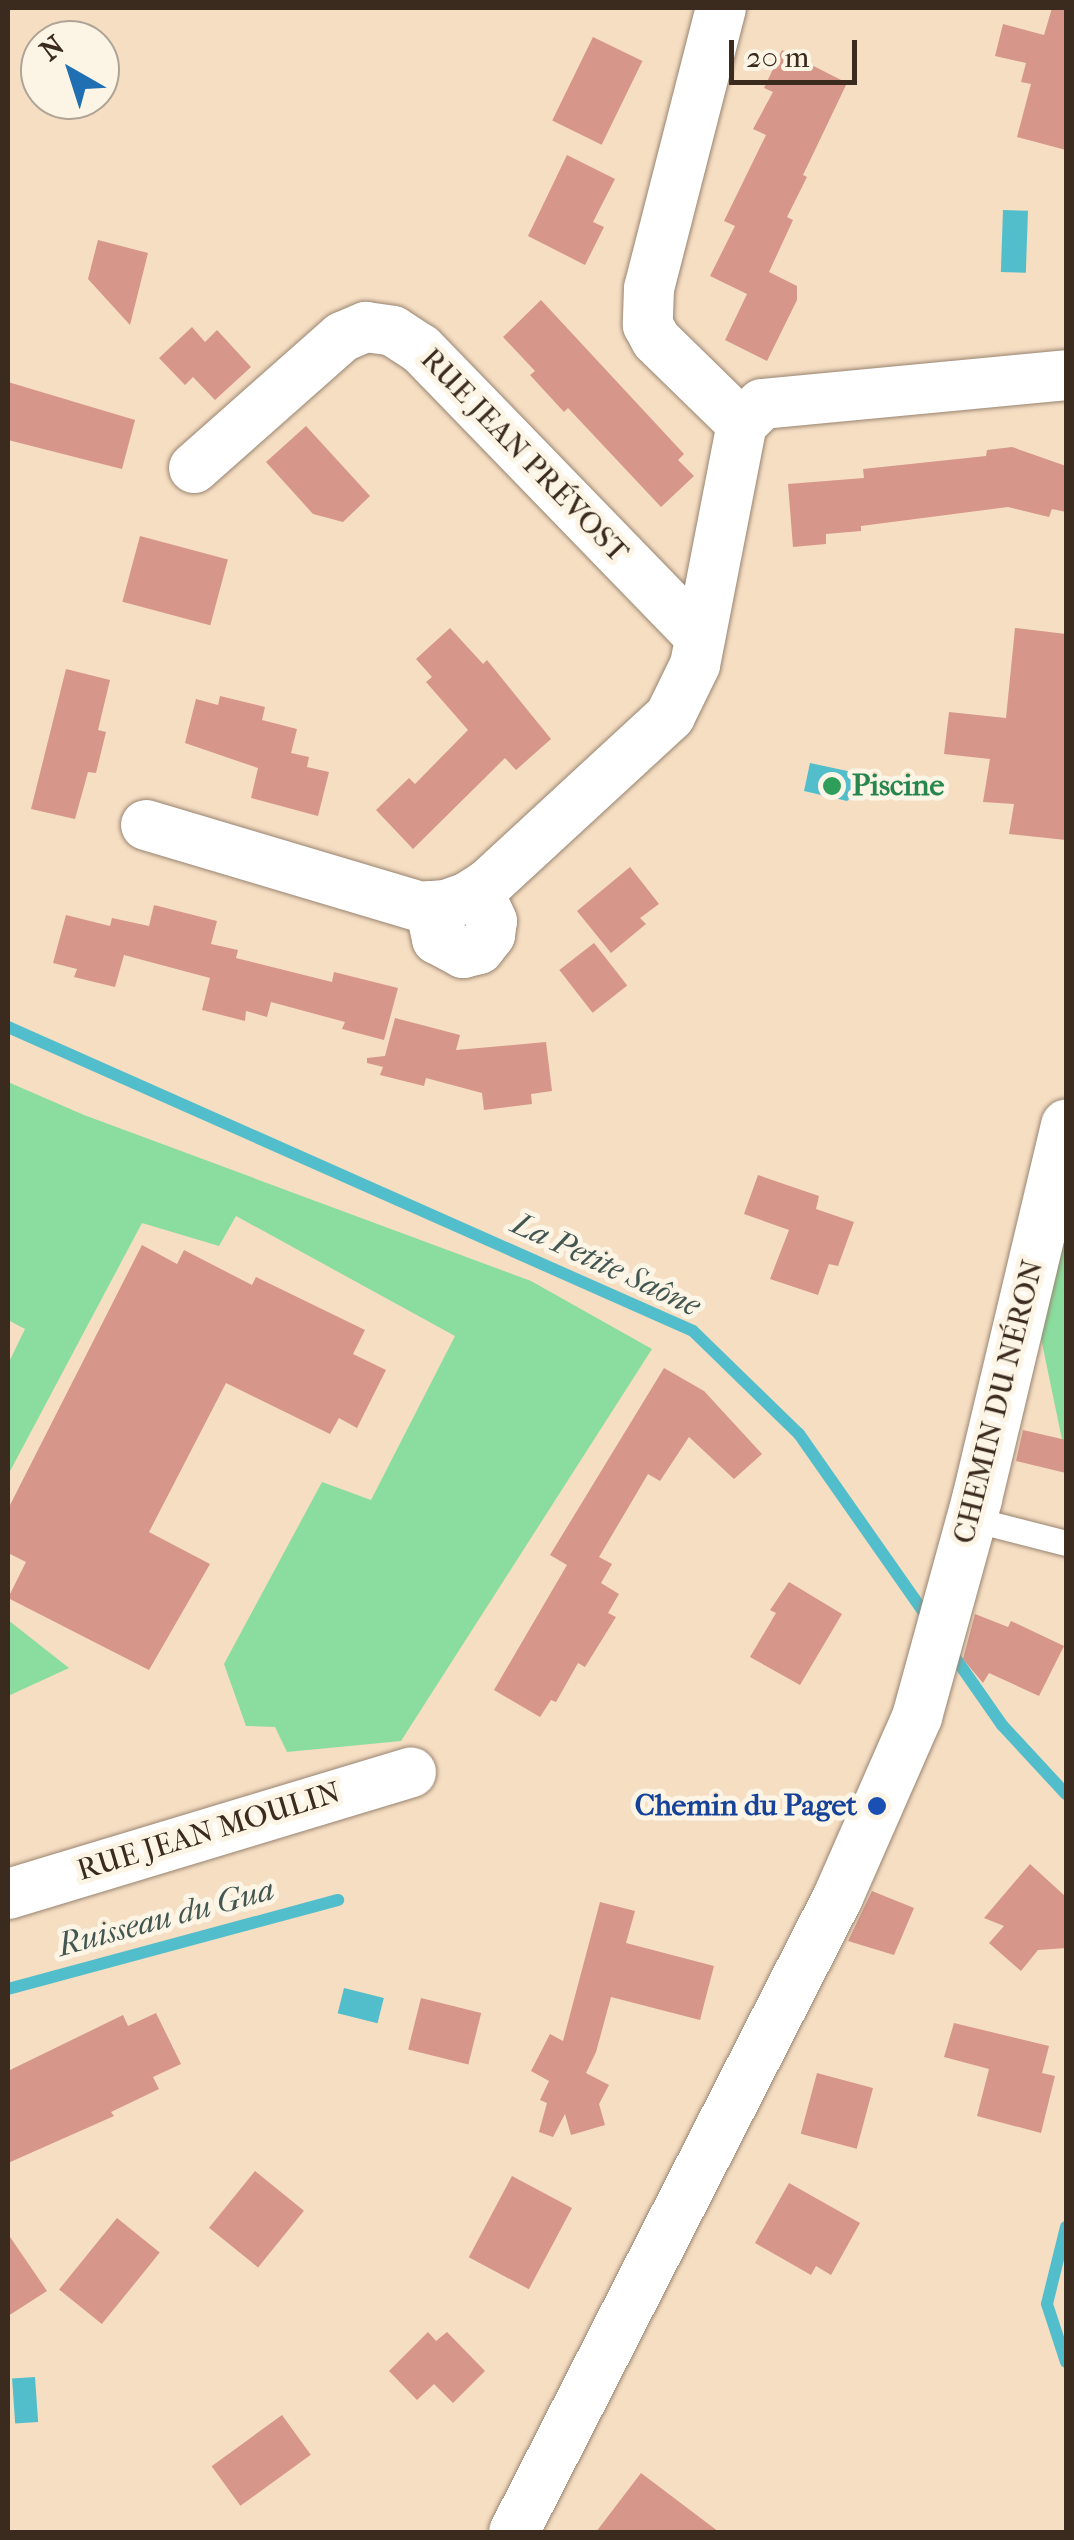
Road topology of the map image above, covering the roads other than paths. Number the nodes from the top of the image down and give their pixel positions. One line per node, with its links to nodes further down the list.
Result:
1 (722, 8): 3 (street)
2 (1066, 374): 3 (street)
3 (742, 424): 5 (street)
4 (194, 468): 5 (street, RUE JEAN PRÉVOST)
5 (700, 637): 6 (street)
6 (146, 825)
7 (1066, 1124): 8 (street, CHEMIN DU NÉRON)
8 (972, 1519): 9 (lane); 12 (street, CHEMIN DU NÉRON)
9 (1066, 1543)
10 (411, 1772): 11 (street, RUE JEAN MOULIN)
11 (8, 1894)
12 (514, 2532)

